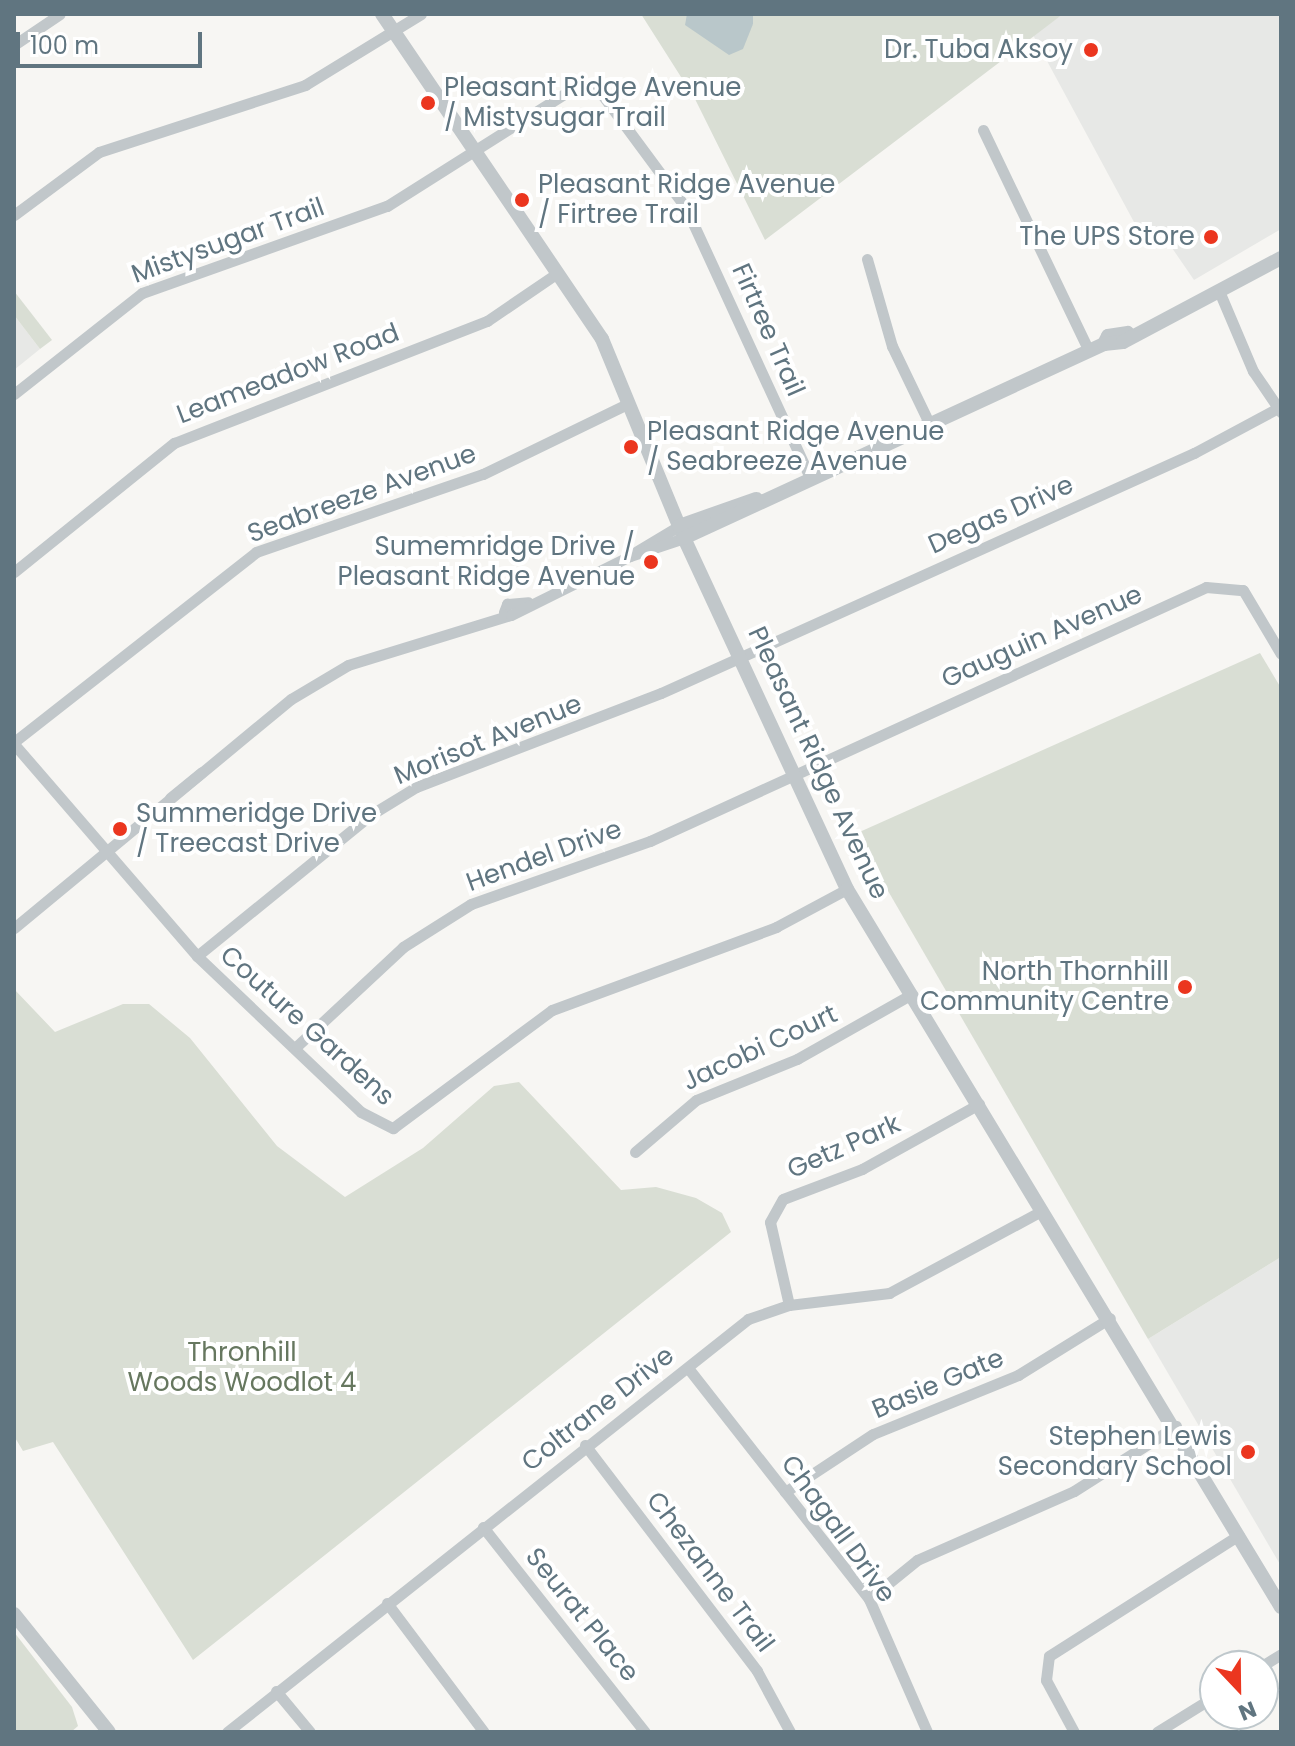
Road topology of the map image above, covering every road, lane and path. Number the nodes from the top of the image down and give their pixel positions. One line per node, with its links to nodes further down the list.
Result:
1 (60, 14): 5 (street)
2 (382, 14): 4 (street, Pleasant Ridge Avenue)
3 (421, 14): 4 (street)
4 (394, 31): 7 (street, Pleasant Ridge Avenue); 8 (street)
5 (14, 45)
6 (983, 130): 13 (street)
7 (471, 152): 11 (street, Pleasant Ridge Avenue); 14 (street, Mistysugar Trail); 18 (street, Firtree Trail)
8 (14, 215)
9 (1281, 258): 12 (street)
10 (867, 259): 17 (street)
11 (556, 274): 15 (street, Pleasant Ridge Avenue); 20 (street, Leameadow Road)
12 (1219, 291): 13 (street); 16 (street)
13 (1089, 351): 17 (street)
14 (14, 394)
15 (629, 403): 19 (street, Pleasant Ridge Avenue); 23 (street, Seabreeze Avenue)
16 (1280, 410): 22 (street, Degas Drive)
17 (929, 423): 18 (street)
18 (810, 477): 19 (street)
19 (682, 532): 22 (street, Pleasant Ridge Avenue); 25 (street)
20 (14, 572)
21 (1281, 654): 24 (street, Gauguin Avenue)
22 (740, 655): 24 (street, Pleasant Ridge Avenue); 28 (street, Morisot Avenue)
23 (14, 743): 25 (street, Couture Gardens)
24 (792, 774): 26 (street, Pleasant Ridge Avenue); 30 (street, Hendel Drive)
25 (105, 853): 27 (street); 28 (street, Couture Gardens)
26 (847, 889): 29 (street, Pleasant Ridge Avenue); 30 (street, Couture Gardens)
27 (14, 928)
28 (197, 956): 30 (street, Couture Gardens)
29 (912, 994): 31 (street, Pleasant Ridge Avenue); 32 (street, Jacobi Court)
30 (297, 1046)
31 (979, 1104): 33 (street, Pleasant Ridge Avenue); 34 (street, Getz Park)
32 (635, 1152)
33 (1041, 1211): 34 (street, Coltrane Drive); 35 (street, Pleasant Ridge Avenue)
34 (789, 1305): 36 (street, Coltrane Drive)
35 (1110, 1318): 37 (street, Pleasant Ridge Avenue); 39 (street, Basie Gate)
36 (688, 1368): 38 (street, Coltrane Drive); 39 (street, Chagall Drive)
37 (1176, 1426): 41 (street, Pleasant Ridge Avenue); 42 (street)
38 (585, 1445): 40 (street, Coltrane Drive); 53 (street, Chezanne Trail)
39 (785, 1492): 42 (street, Chagall Drive)
40 (483, 1527): 43 (street, Coltrane Drive); 52 (street, Seurat Place)
41 (1239, 1535): 44 (street, Pleasant Ridge Avenue); 55 (street)
42 (869, 1599): 54 (street, Chagall Drive)
43 (387, 1603): 46 (street, Coltrane Drive); 51 (street)
44 (1281, 1607)
45 (14, 1614): 48 (street)
46 (276, 1691): 49 (street, Coltrane Drive); 50 (street)
47 (1199, 1706): 56 (street)
48 (109, 1732)
49 (227, 1732)
50 (310, 1732)
51 (484, 1732)
52 (645, 1732)
53 (790, 1732)
54 (927, 1732)
55 (1074, 1732)
56 (1157, 1732)

